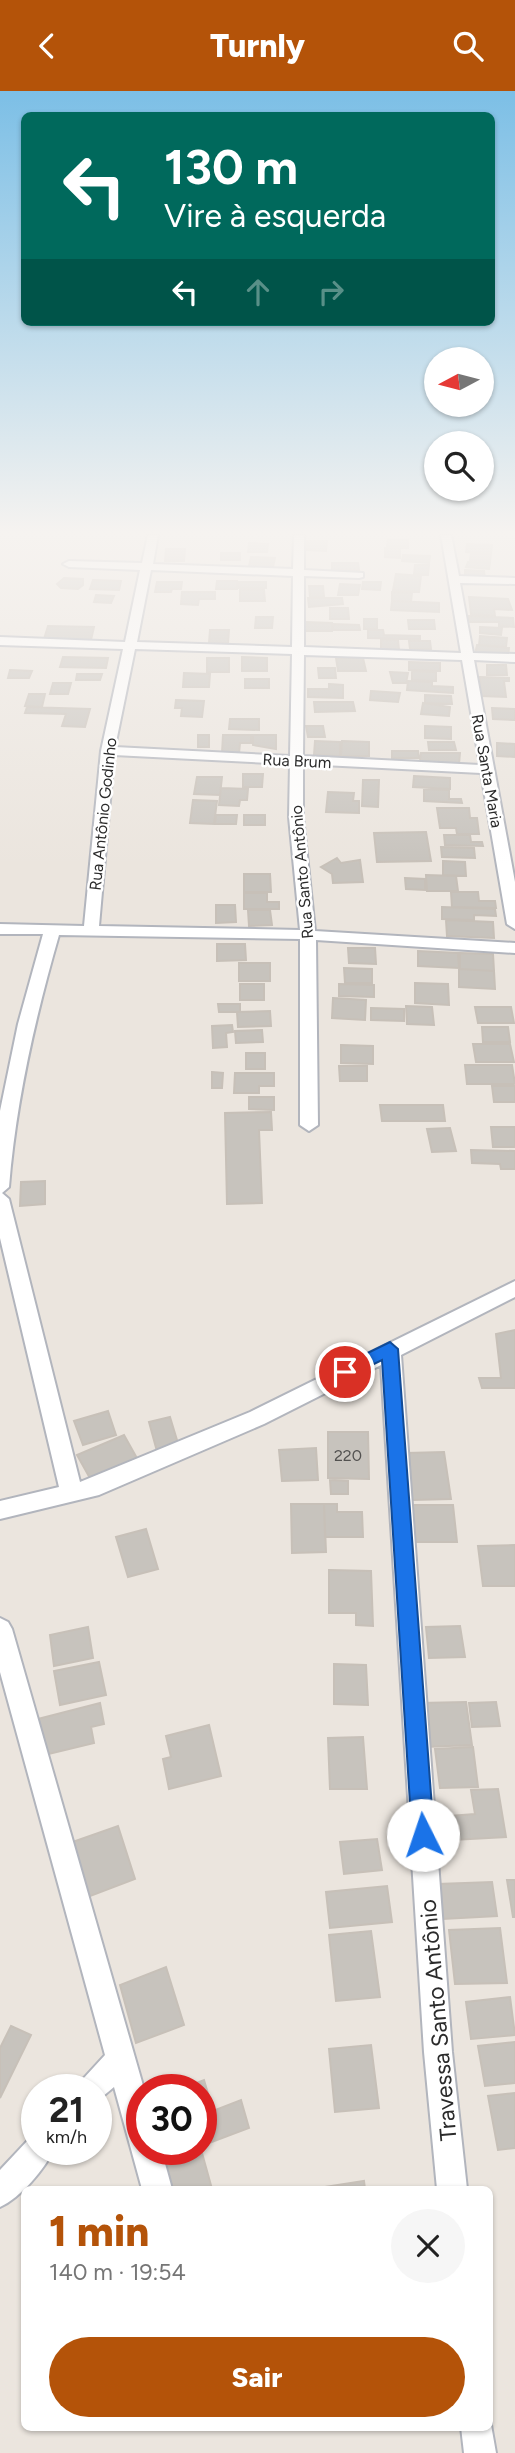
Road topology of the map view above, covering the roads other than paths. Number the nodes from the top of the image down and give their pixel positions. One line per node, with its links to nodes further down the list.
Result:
1 (132, 645): 8 (street, Rua Antônio Godinho)
2 (172, 645): 5 (street)
3 (297, 645): 5 (street, Rua Santo Antônio)
4 (465, 645): 6 (street, Rua Santa Maria)
5 (297, 649): 6 (street); 9 (street, Rua Santo Antônio)
6 (467, 654): 7 (street); 10 (street, Rua Santa Maria)
7 (515, 658)
8 (108, 751): 9 (street, Rua Brum); 14 (street, Rua Antônio Godinho)
9 (298, 761): 10 (street, Rua Brum); 15 (street, Rua Santo Antônio)
10 (487, 769): 11 (street, Rua Santa Maria)
11 (515, 924)
12 (53, 928): 13 (street); 14 (street); 18 (street)
13 (0, 929)
14 (91, 929): 15 (street)
15 (308, 935): 16 (street); 17 (street, Rua Santo Antônio)
16 (515, 948)
17 (309, 1125)
18 (0, 1187)
19 (0, 1199): 22 (street)
20 (515, 1288): 21 (street)
21 (390, 1349): 22 (street); 31 (street, Travessa Santo Antônio)
22 (72, 1495): 23 (street)
23 (0, 1510)
24 (0, 1629): 25 (street)
25 (121, 2059): 26 (street); 27 (street)
26 (107, 2074)
27 (126, 2077)
28 (24, 2165): 32 (street)
29 (150, 2165): 30 (street)
30 (156, 2186)
31 (452, 2186)
32 (0, 2192)
33 (477, 2431): 34 (street)
34 (480, 2453)

